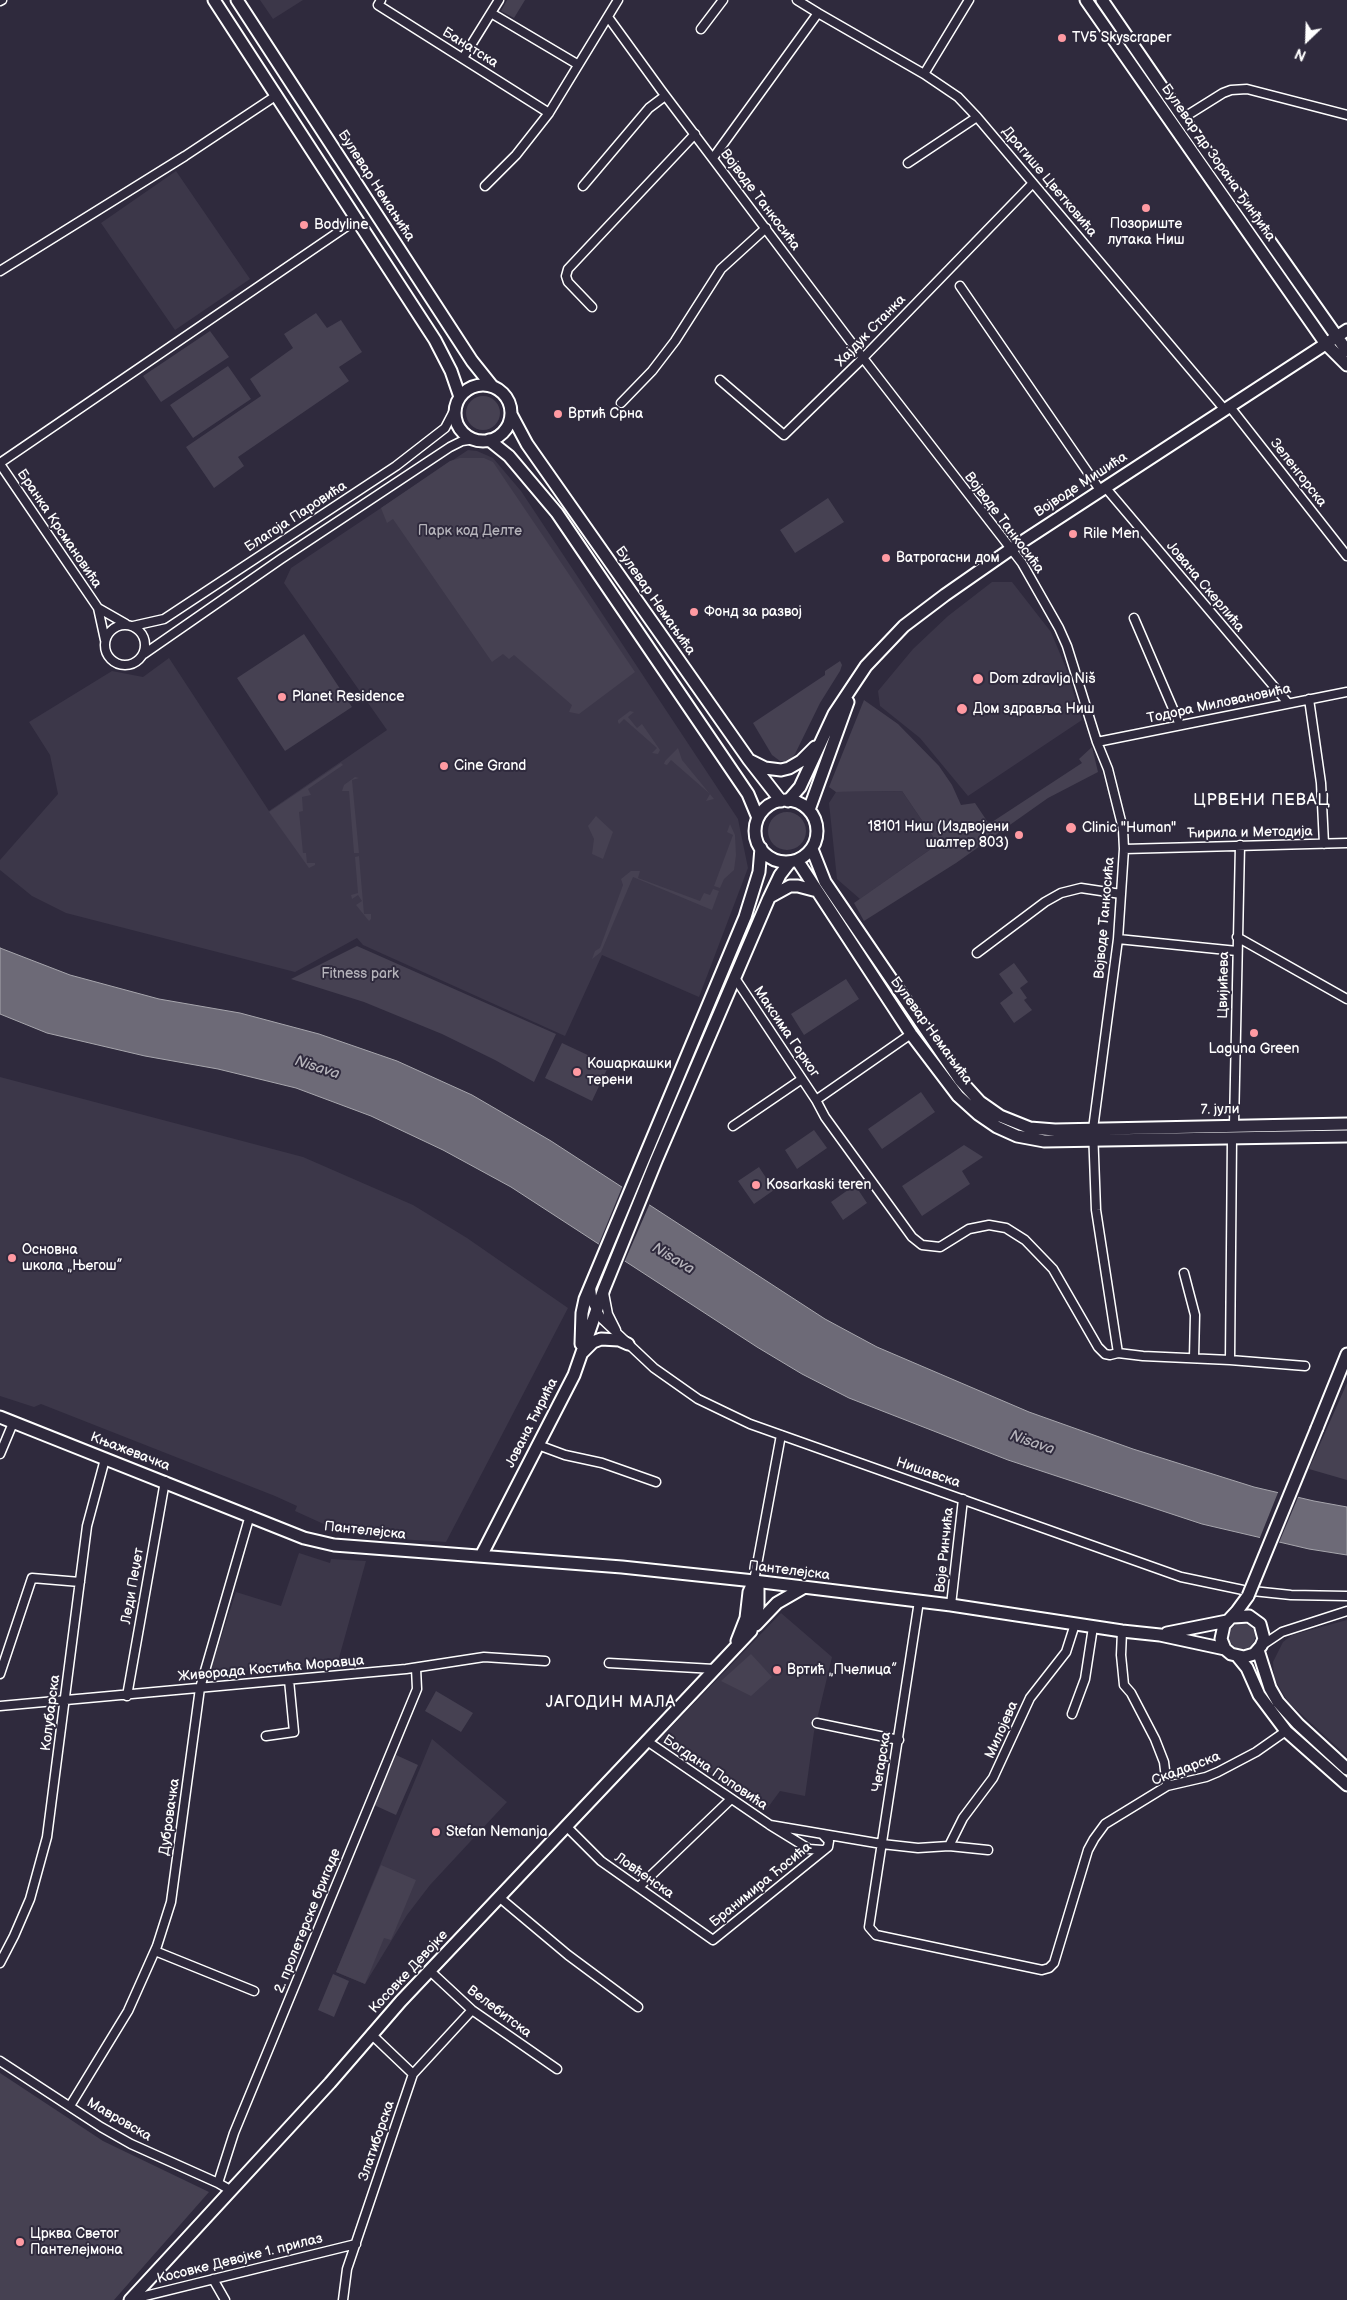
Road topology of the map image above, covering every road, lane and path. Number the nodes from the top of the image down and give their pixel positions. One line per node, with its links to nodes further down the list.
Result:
1 (214, 0): 18 (street)
2 (237, 0): 41 (street, Булевар Немањића)
3 (499, 0): 11 (street)
4 (618, 0): 13 (street)
5 (723, 0): 14 (street)
6 (797, 0): 12 (street, Драгише Цветковића)
7 (970, 0): 17 (street)
8 (1086, 0): 36 (street, Булевар др Зорана Ђинђића)
9 (1102, 0): 23 (street, Булевар др Зорана Ђинђића)
10 (380, 3): 15 (street, Банатска)
11 (491, 13): 15 (street); 16 (street)
12 (818, 13): 17 (street, Драгише Цветковића); 25 (street)
13 (608, 17): 16 (street); 19 (street, Војводе Танкосића)
14 (701, 30)
15 (463, 58): 20 (street, Банатска)
16 (577, 64): 20 (street)
17 (924, 74): 22 (street, Драгише Цветковића)
18 (277, 95): 30 (street); 32 (street)
19 (665, 96): 24 (street, Војводе Танкосића); 29 (street)
20 (549, 113): 28 (street)
21 (1347, 115): 23 (street)
22 (977, 117): 26 (street); 27 (street, Драгише Цветковића)
23 (1183, 118): 35 (street, Булевар др Зорана Ђинђића)
24 (695, 134): 25 (street, Војводе Танкосића); 34 (street)
25 (713, 158): 31 (street, Војводе Танкосића)
26 (908, 163)
27 (1033, 183): 38 (street, Хајдук Станка); 44 (street, Драгише Цветковића)
28 (485, 186)
29 (583, 186)
30 (356, 220): 42 (street); 48 (street)
31 (766, 228): 38 (street, Војводе Танкосића); 43 (street)
32 (0, 271)
33 (960, 286): 49 (street, Јована Скерлића)
34 (592, 307)
35 (1342, 333): 36 (street, Војводе Мишића); 37 (street, Булевар др Зорана Ђинђића)
36 (1326, 344): 39 (street, Булевар др Зорана Ђинђића); 44 (street, Војводе Мишића)
37 (1347, 351)
38 (863, 358): 40 (street, Хајдук Станка); 50 (street, Војводе Танкосића)
39 (1347, 365)
40 (720, 380)
41 (492, 386): 42 (street); 45 (street)
42 (458, 402): 46 (street); 54 (street, Благоја Паровића)
43 (621, 403)
44 (1227, 408): 49 (street, Војводе Мишића); 51 (street, Зеленгорска)
45 (511, 414): 47 (street); 64 (street, Булевар Немањића)
46 (474, 439): 47 (street); 56 (street, Благоја Паровића)
47 (489, 440): 67 (street)
48 (0, 463): 52 (street, Бранка Крсмановића)
49 (1102, 489): 50 (street, Војводе Мишића); 60 (street, Јована Скерлића)
50 (1010, 549): 57 (street, Војводе Мишића); 63 (street, Војводе Танкосића)
51 (1347, 556)
52 (98, 608): 54 (street, Бранка Крсмановића); 55 (street, Бранка Крсмановића)
53 (1134, 618): 61 (street)
54 (129, 625): 55 (street); 56 (street)
55 (105, 640): 56 (street)
56 (144, 654)
57 (853, 689): 62 (street, Војводе Мишића); 66 (street, Војводе Мишића)
58 (1347, 692): 59 (street, Тодора Миловановића)
59 (1309, 699): 60 (street, Тодора Миловановића); 69 (street)
60 (1286, 702): 61 (street, Тодора Миловановића)
61 (1180, 725): 63 (street, Тодора Миловановића)
62 (821, 740): 64 (street); 65 (street, Војводе Мишића)
63 (1097, 742): 73 (street, Војводе Танкосића)
64 (749, 760): 65 (street, Булевар Немањића)
65 (784, 801): 66 (street); 67 (street)
66 (809, 810): 72 (street)
67 (758, 818): 71 (street)
68 (1347, 843): 69 (street, Ћирила и Методија)
69 (1324, 844): 70 (street, Ћирила и Методија)
70 (1240, 845): 73 (street, Ћирила и Методија); 78 (street, Цвијићева)
71 (761, 848): 74 (street); 93 (street)
72 (812, 849): 74 (street); 90 (street, Булевар Немањића)
73 (1124, 849): 76 (street, Војводе Танкосића)
74 (793, 861): 75 (street, Булевар Немањића); 77 (street)
75 (817, 890): 77 (street); 84 (street, Булевар Немањића)
76 (1121, 894): 79 (street, Војводе Танкосића); 81 (street)
77 (769, 898): 82 (street)
78 (1237, 937): 80 (street, Цвијићева); 83 (street)
79 (1118, 939): 80 (street); 90 (street, Војводе Танкосића)
80 (1237, 951): 88 (street, Цвијићева)
81 (977, 953)
82 (735, 978): 85 (street, Максима Горког); 93 (street)
83 (1347, 999)
84 (911, 1034): 86 (street, Максима Горког); 90 (street, Булевар Немањића)
85 (802, 1079): 86 (street, Максима Горког); 89 (street)
86 (816, 1100): 100 (street, Максима Горког)
87 (1347, 1124): 88 (street, 7. јули)
88 (1234, 1125): 90 (street, 7. јули)
89 (733, 1126)
90 (1093, 1134): 92 (street, 7. јули); 100 (street, Војводе Танкосића)
91 (1347, 1136): 92 (street, 7. јули)
92 (1232, 1138): 104 (street)
93 (650, 1159): 95 (street); 96 (street, Јована Ћирића)
94 (1184, 1273): 103 (street)
95 (591, 1284): 97 (street); 101 (street)
96 (603, 1290): 97 (street, Јована Ћирића); 98 (street)
97 (596, 1311): 98 (street, Нишавска); 101 (street, Јована Ћирића)
98 (619, 1335): 99 (street, Нишавска); 101 (street)
99 (628, 1344): 101 (street); 108 (street, Нишавска)
100 (1118, 1352): 103 (street)
101 (580, 1353): 109 (street, Јована Ћирића)
102 (1347, 1354): 120 (street, bridge)
103 (1194, 1358): 104 (street)
104 (1230, 1360): 105 (street)
105 (1305, 1366)
106 (0, 1417): 107 (street, Књажевачка)
107 (13, 1423): 110 (street); 111 (street, Књажевачка)
108 (781, 1435): 114 (street, Нишавска); 117 (street)
109 (538, 1445): 113 (street); 116 (street, Јована Ћирића)
110 (0, 1454)
111 (104, 1459): 112 (street, Књажевачка); 118 (street, Колубарска)
112 (166, 1481): 115 (street, Књажевачка); 143 (street, Леди Пеџет)
113 (656, 1482)
114 (963, 1498): 120 (street, Нишавска); 123 (street, Воје Ринчића)
115 (250, 1514): 116 (street, Пантелејска); 142 (street, Дубровачка)
116 (481, 1556): 117 (street, Пантелејска)
117 (754, 1581): 119 (street, Пантелејска); 129 (street, Косовке Девојке); 134 (street, Косовке Девојке)
118 (80, 1582): 140 (street); 144 (street, Колубарска)
119 (803, 1588): 122 (street, Пантелејска); 129 (street)
120 (1249, 1593): 121 (street, Нишавска); 125 (street); 126 (street)
121 (1347, 1596)
122 (919, 1600): 123 (street, Пантелејска); 150 (street, Чегарска)
123 (951, 1604): 127 (street, Пантелејска)
124 (1347, 1611): 132 (street)
125 (1254, 1618): 126 (street); 132 (street)
126 (1230, 1619): 131 (street, Пантелејска); 133 (street)
127 (1075, 1624): 128 (street, Пантелејска); 160 (street, Милојева)
128 (1093, 1627): 130 (street, Пантелејска); 146 (street)
129 (751, 1631): 134 (street, Косовке Девојке)
130 (1122, 1631): 131 (street, Пантелејска); 154 (street)
131 (1160, 1635): 133 (street, Пантелејска)
132 (1260, 1648): 135 (street); 152 (street)
133 (1225, 1649): 135 (street)
134 (734, 1650): 139 (street, Косовке Девојке)
135 (1238, 1657): 148 (street)
136 (545, 1661): 138 (street, Живорада Костића Моравца)
137 (609, 1663): 139 (street)
138 (416, 1668): 141 (street, Живорада Костића Моравца); 178 (street, 2. пролетерске бригаде)
139 (714, 1669): 151 (street, Косовке Девојке)
140 (0, 1674)
141 (289, 1680): 142 (street, Живорада Костића Моравца); 149 (street)
142 (200, 1688): 143 (street, Живорада Костића Моравца); 167 (street, Дубровачка)
143 (127, 1696): 144 (street, Живорада Костића Моравца)
144 (65, 1699): 145 (street, Живорада Костића Моравца); 168 (street, Колубарска)
145 (0, 1706)
146 (1072, 1714)
147 (816, 1723): 150 (street)
148 (1286, 1731): 153 (street); 154 (street, Скадарска)
149 (266, 1736)
150 (899, 1740): 159 (street, Чегарска)
151 (647, 1741): 155 (street, Богдана Поповића); 157 (street, Косовке Девојке)
152 (1347, 1769)
153 (1347, 1785)
154 (1167, 1786): 165 (street, Скадарска)
155 (730, 1800): 156 (street, Богдана Поповића); 163 (street)
156 (770, 1825): 158 (street, Богдана Поповића); 161 (street, Богдана Поповића)
157 (567, 1827): 163 (street, Ловћенска); 164 (street, Косовке Девојке)
158 (823, 1835): 159 (street, Богдана Поповића); 161 (street)
159 (882, 1844): 160 (street); 165 (street, Чегарска)
160 (949, 1846): 162 (street)
161 (824, 1850): 166 (street, Бранимира Ћосића)
162 (988, 1850)
163 (639, 1886): 166 (street, Ловћенска)
164 (500, 1898): 169 (street, Косовке Девојке); 171 (street)
165 (870, 1927)
166 (713, 1940)
167 (155, 1951): 170 (street); 177 (street, Дубровачка)
168 (0, 1963)
169 (430, 1971): 172 (street, Велебитска); 173 (street, Косовке Девојке)
170 (254, 1991)
171 (638, 2007)
172 (472, 2010): 175 (street, Велебитска); 176 (street, Златиборска)
173 (371, 2034): 176 (street); 179 (street, Косовке Девојке)
174 (0, 2060): 177 (street, Мавровска)
175 (557, 2069)
176 (413, 2074): 180 (street, Златиборска)
177 (70, 2106): 178 (street, Мавровска)
178 (218, 2183): 179 (street, Мавровска)
179 (230, 2190): 182 (street, Косовке Девојке)
180 (356, 2244): 181 (street, Косовке Девојке 1. прилаз); 184 (street, Златиборска)
181 (213, 2279): 182 (street, Косовке Девојке 1. прилаз); 183 (street)
182 (131, 2300)
183 (225, 2300)
184 (343, 2300)

